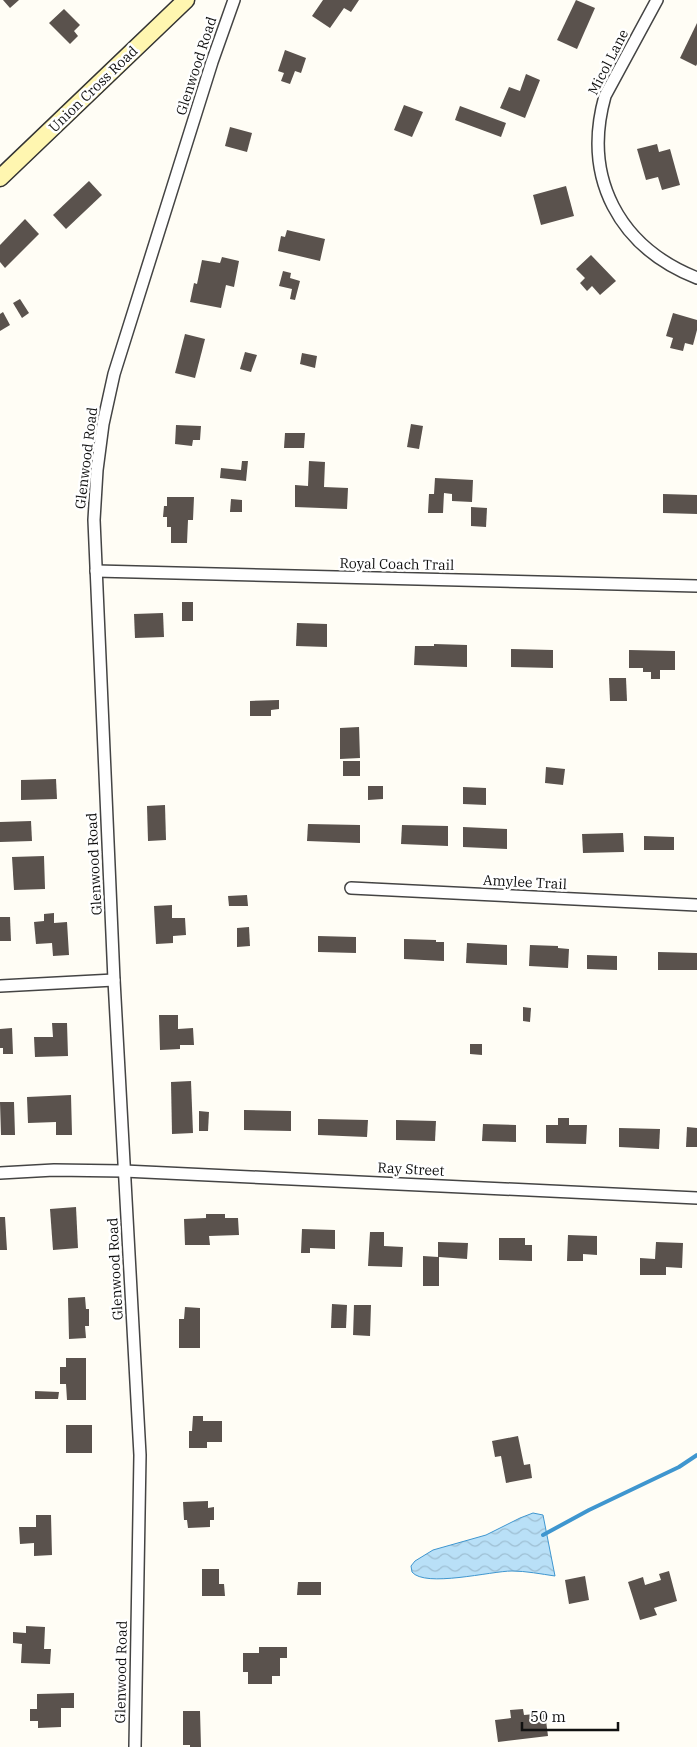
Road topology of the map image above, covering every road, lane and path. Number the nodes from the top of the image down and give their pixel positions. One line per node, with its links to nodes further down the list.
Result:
1 (186, 0): 4 (main road, Union Cross Road)
2 (234, 0): 6 (street, Glenwood Road)
3 (657, 0): 5 (street, Micol Lane)
4 (0, 178)
5 (697, 278)
6 (96, 571): 7 (street, Royal Coach Trail); 10 (street, Glenwood Road)
7 (697, 586)
8 (351, 888): 9 (street, Amylee Trail)
9 (697, 905)
10 (114, 980): 11 (street); 12 (street, Glenwood Road)
11 (0, 986)
12 (124, 1171): 13 (street, Ray Street); 14 (street, Ray Street); 15 (street, Glenwood Road)
13 (0, 1173)
14 (697, 1198)
15 (135, 1747)

